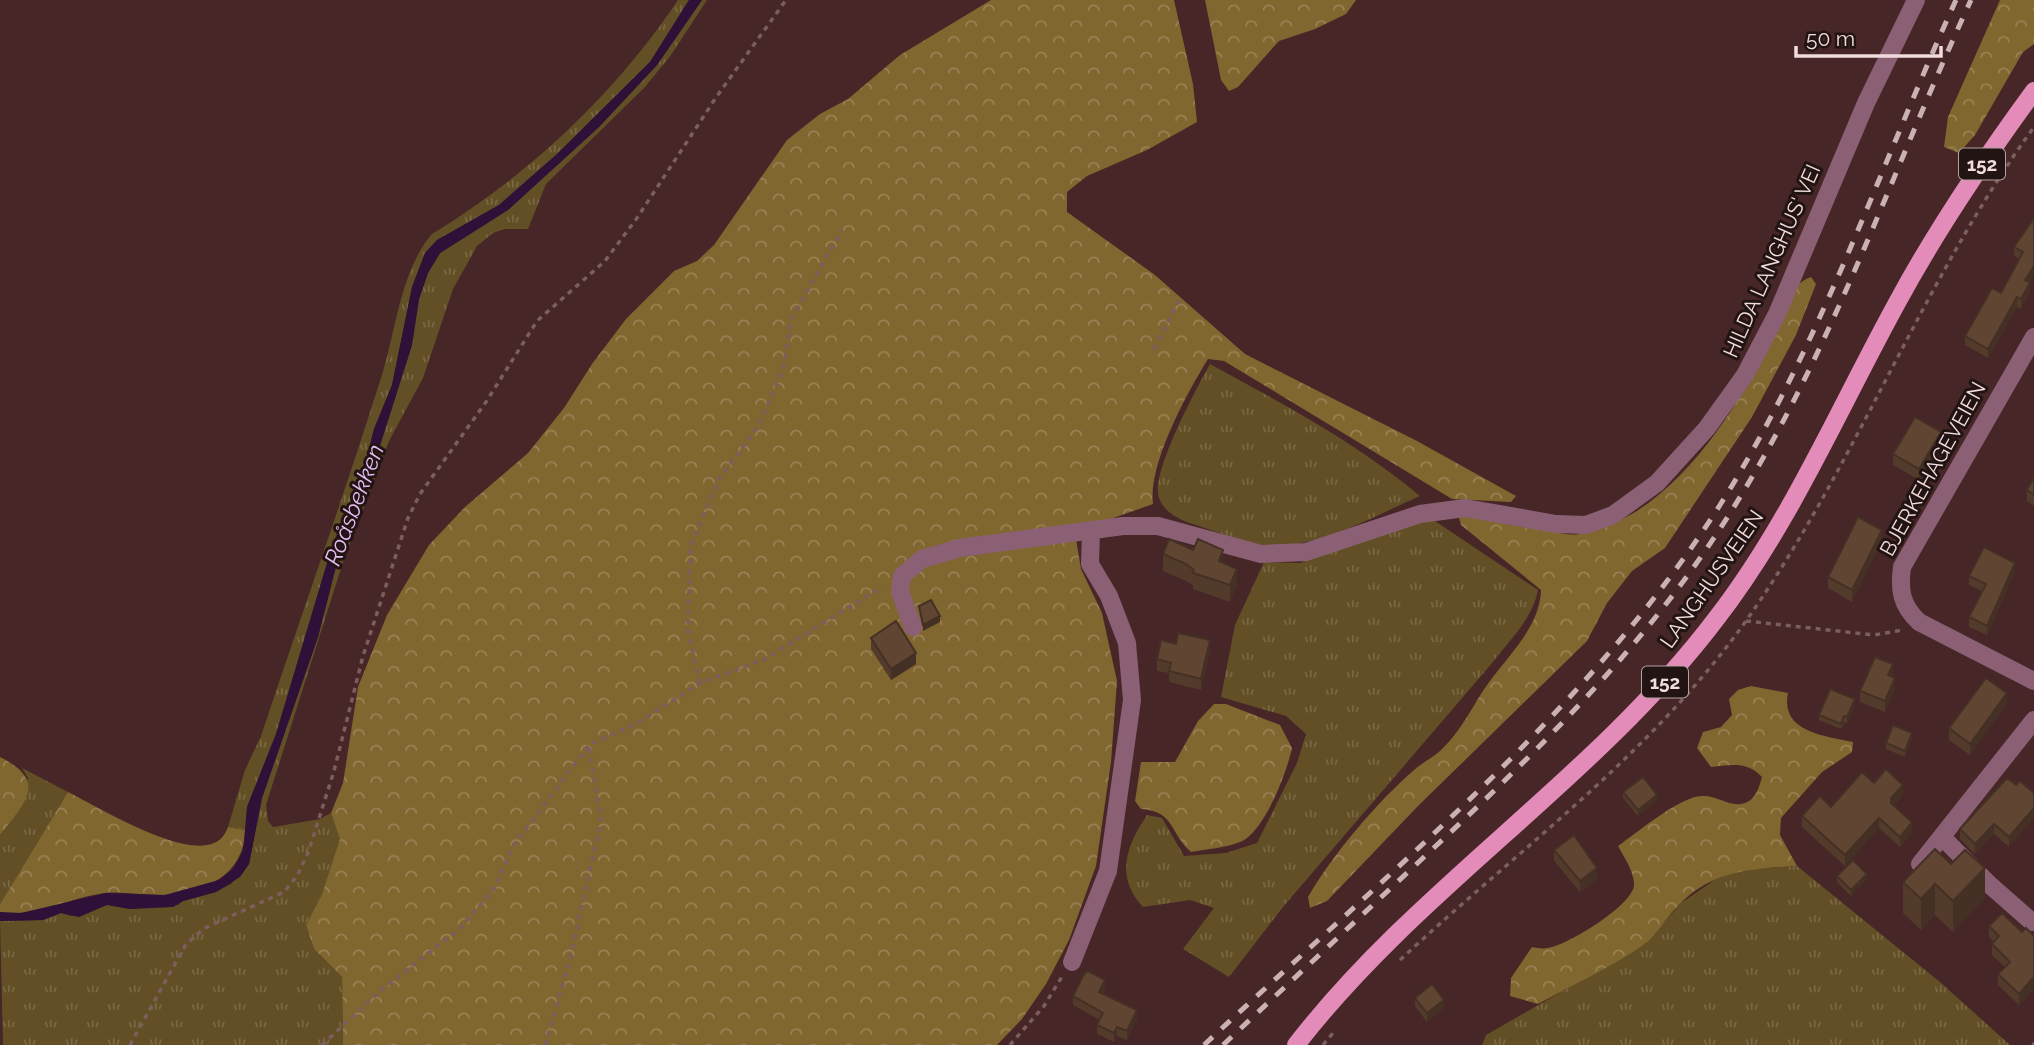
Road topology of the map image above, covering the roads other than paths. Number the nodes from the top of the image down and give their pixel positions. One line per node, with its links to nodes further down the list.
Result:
1 (1916, 0): 4 (street, HILDA LANGHUS' VEI)
2 (2034, 91): 12 (main road, LANGHUSVEIEN / 152)
3 (2034, 337): 6 (street, BJERKEHAGEVEIEN)
4 (1091, 533): 5 (street, HILDA LANGHUS' VEI); 11 (street)
5 (913, 627)
6 (2034, 681)
7 (2034, 720): 8 (street)
8 (1942, 837): 9 (street); 10 (street)
9 (1920, 864)
10 (2032, 922)
11 (1072, 962)
12 (1296, 1045)

